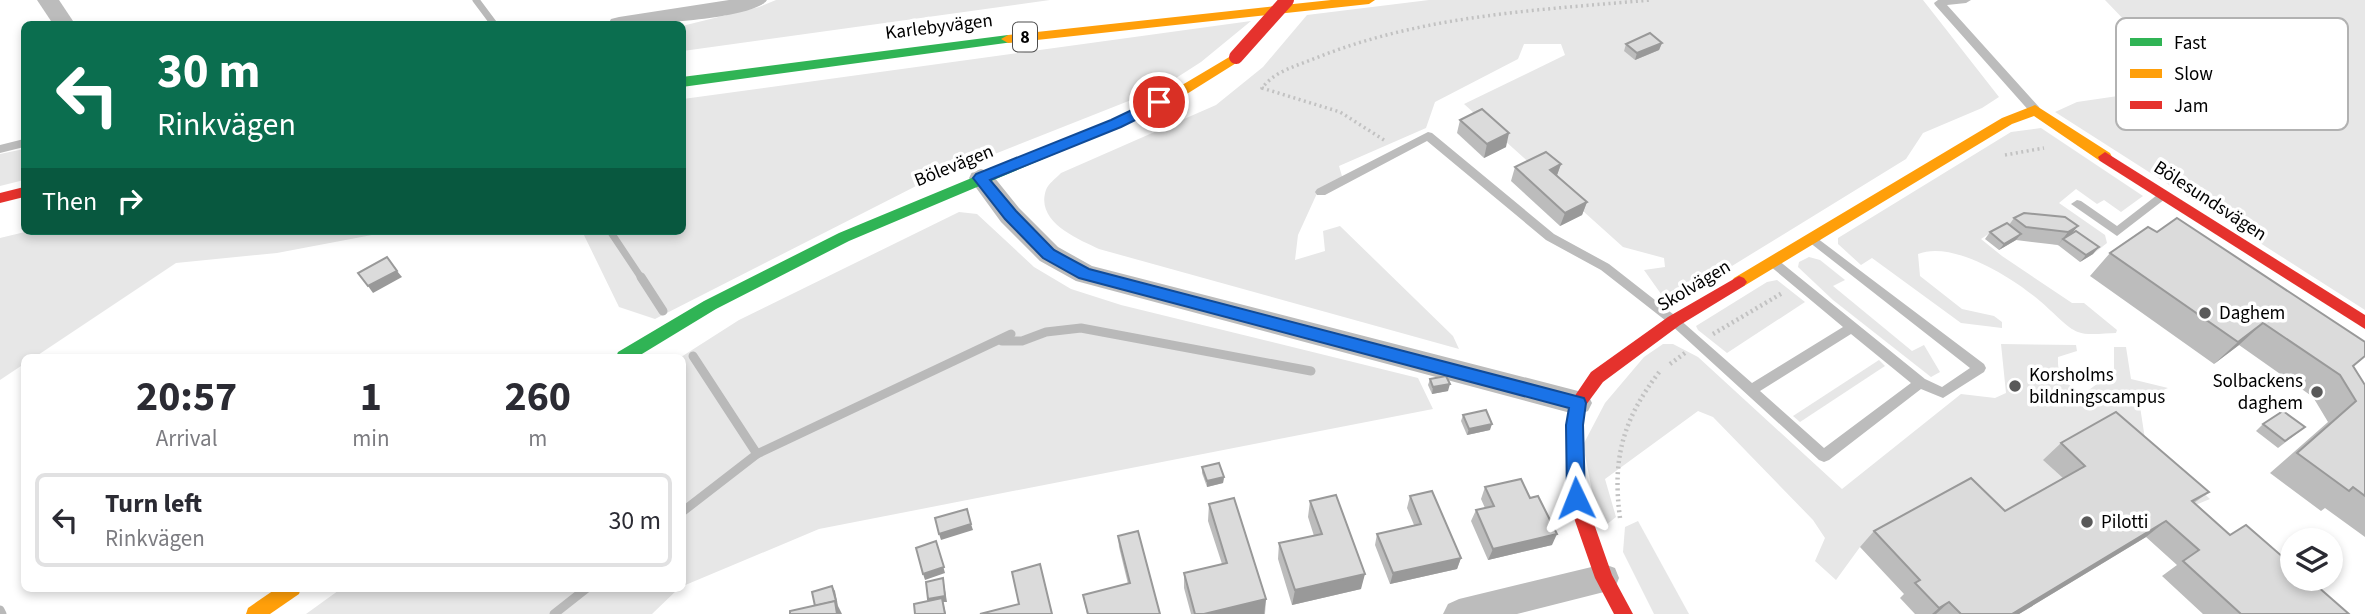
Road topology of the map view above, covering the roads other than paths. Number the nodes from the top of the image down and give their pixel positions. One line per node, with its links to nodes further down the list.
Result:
1 (48, 0): 6 (street)
2 (756, 0): 7 (street)
3 (1287, 0): 12 (main road, Bölevägen, bridge)
4 (1369, 0): 8 (main road, Karlebyvägen / 8)
5 (1966, 0): 9 (lane)
6 (62, 21)
7 (639, 21)
8 (686, 81)
9 (2035, 110): 15 (main road, Bölesundsvägen); 18 (main road, Skolvägen)
10 (21, 144): 11 (lane)
11 (0, 149)
12 (981, 178): 23 (main road, Bölevägen); 26 (street)
13 (1321, 192): 20 (lane)
14 (21, 193): 16 (main road)
15 (2162, 195): 17 (lane); 21 (main road, Bölesundsvägen)
16 (0, 198)
17 (2077, 204)
18 (1813, 239): 19 (main road, Skolvägen); 24 (lane)
19 (1774, 263): 20 (main road, Skolvägen); 22 (lane)
20 (1674, 321): 25 (lane); 26 (main road, Skolvägen)
21 (2365, 323)
22 (1852, 327): 24 (lane); 25 (lane)
23 (629, 354)
24 (1920, 383): 25 (lane)
25 (1751, 390)
26 (1578, 403): 27 (main road)
27 (1604, 578): 30 (street); 31 (main road)
28 (286, 592): 29 (main road)
29 (254, 614)
30 (1460, 614)
31 (1624, 614)

